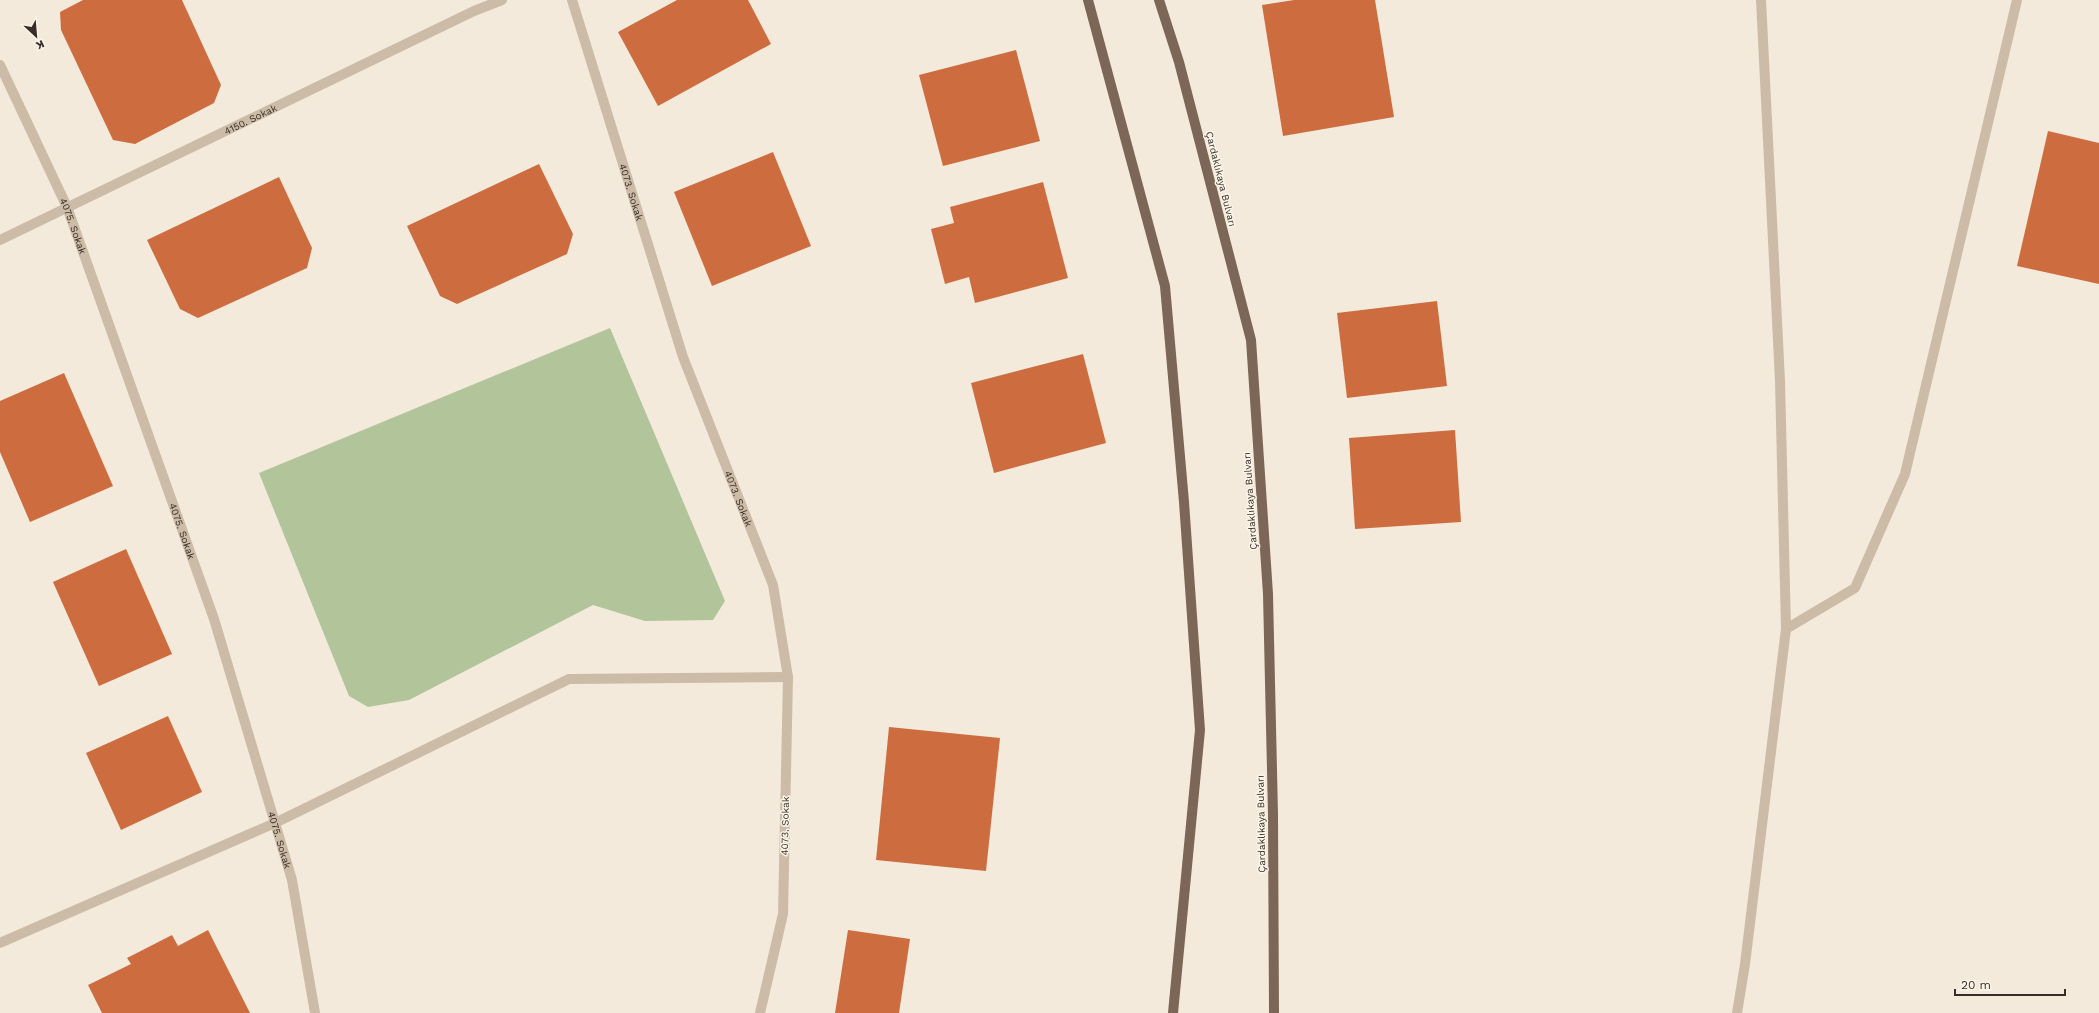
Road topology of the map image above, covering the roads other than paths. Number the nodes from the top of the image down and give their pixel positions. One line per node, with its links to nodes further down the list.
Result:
1 (502, 0): 8 (street, 4150. Sokak)
2 (572, 0): 11 (street, 4073. Sokak)
3 (1088, 0): 16 (main road)
4 (1159, 0): 17 (main road, Çardaklıkaya Bulvarı)
5 (1761, 0): 10 (street)
6 (2017, 0): 10 (street)
7 (0, 65): 8 (street, 4075. Sokak)
8 (68, 208): 9 (street, 4150. Sokak); 12 (street, 4075. Sokak)
9 (0, 240)
10 (1786, 629): 18 (street)
11 (788, 677): 12 (street); 15 (street, 4073. Sokak)
12 (275, 823): 13 (street); 14 (street, 4075. Sokak)
13 (0, 943)
14 (315, 1013)
15 (760, 1013)
16 (1173, 1013)
17 (1274, 1013)
18 (1737, 1013)

